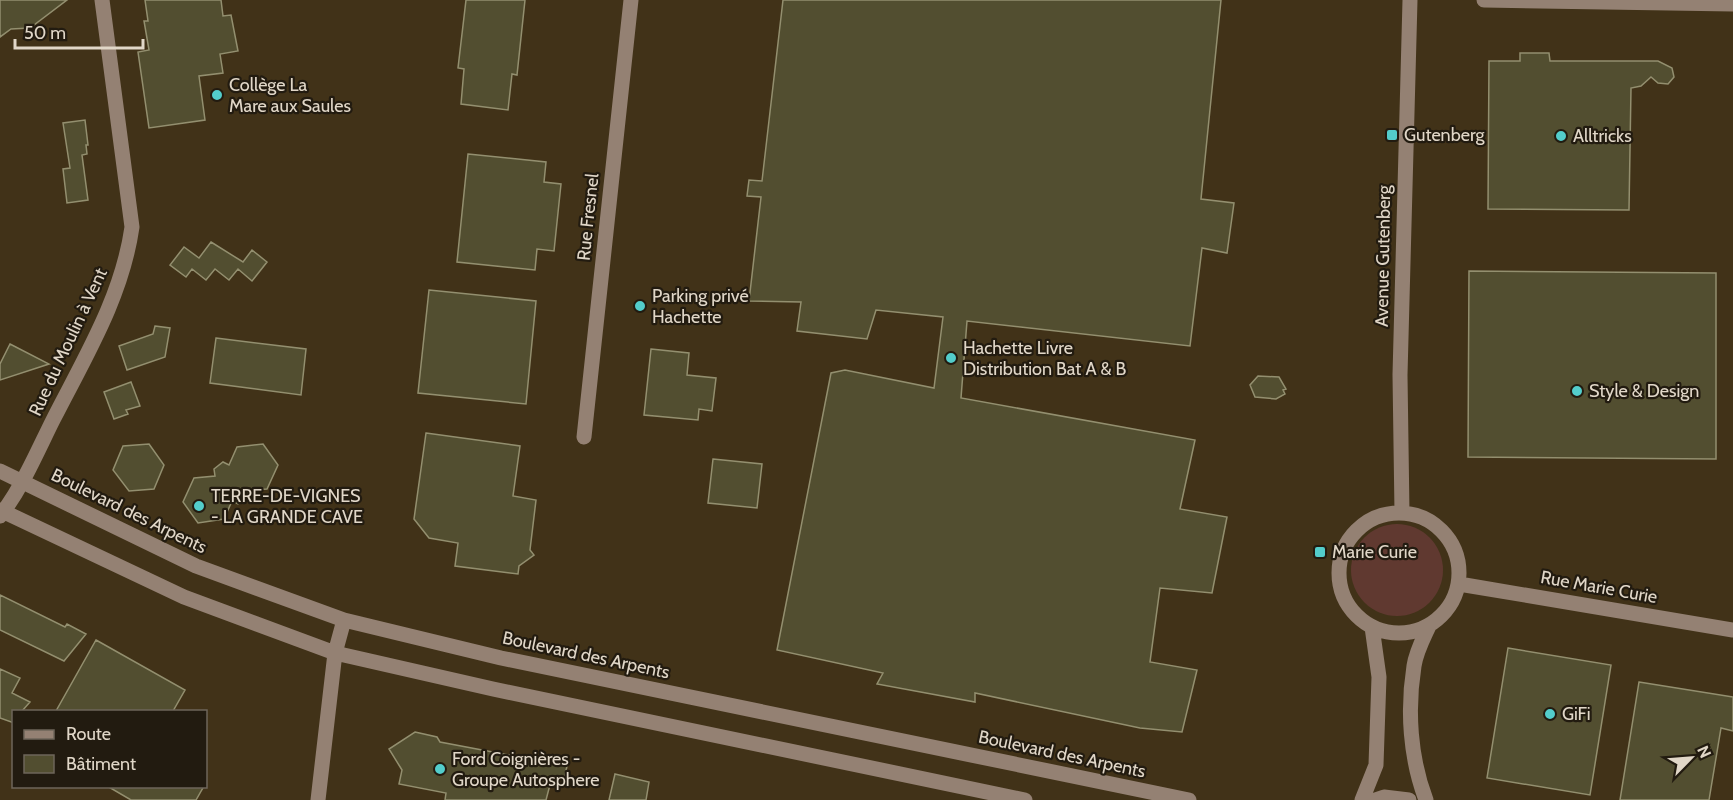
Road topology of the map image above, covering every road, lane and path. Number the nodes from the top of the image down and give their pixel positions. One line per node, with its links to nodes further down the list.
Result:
1 (102, 0): 8 (street, Rue du Moulin à Vent)
2 (631, 0): 6 (street, Rue Fresnel)
3 (1410, 0): 10 (street, Avenue Gutenberg)
4 (1484, 0): 5 (street)
5 (1733, 4)
6 (584, 437)
7 (0, 471): 8 (street, Boulevard des Arpents)
8 (21, 481): 9 (street, Rue du Moulin à Vent); 12 (street, Boulevard des Arpents)
9 (1, 513): 16 (street)
10 (1402, 513): 11 (street); 14 (street)
11 (1459, 584): 13 (street); 15 (street, Rue Marie Curie)
12 (344, 620): 16 (street); 19 (street, Boulevard des Arpents)
13 (1429, 626): 14 (street); 23 (street)
14 (1372, 627): 20 (street)
15 (1733, 630)
16 (335, 653): 17 (street); 18 (street)
17 (318, 800)
18 (1025, 800)
19 (1189, 800)
20 (1362, 800)
21 (1375, 800): 22 (street)
22 (1409, 800)
23 (1426, 800)

